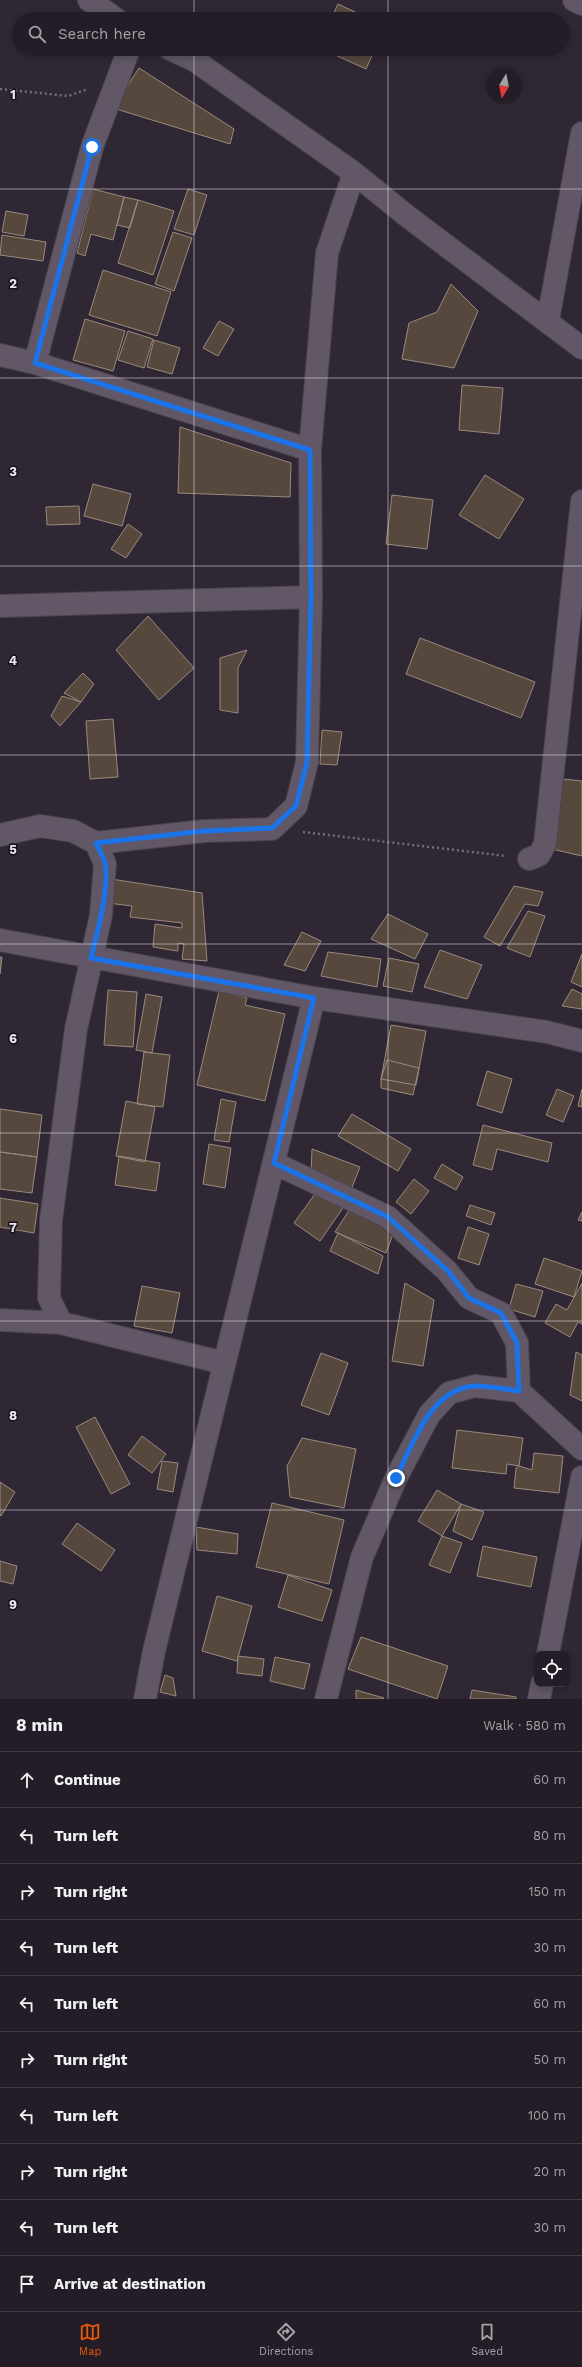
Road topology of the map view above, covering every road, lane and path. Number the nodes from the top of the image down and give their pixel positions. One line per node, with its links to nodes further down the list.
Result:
1 (89, 0): 4 (street)
2 (574, 0): 3 (street)
3 (582, 4)
4 (106, 12)
5 (126, 56): 7 (street)
6 (185, 56): 10 (street)
7 (117, 80): 8 (path); 14 (street)
8 (0, 89)
9 (581, 144): 11 (street)
10 (354, 173): 11 (street); 15 (street)
11 (548, 320): 12 (street)
12 (582, 348)
13 (0, 355): 14 (street)
14 (35, 363): 15 (street)
15 (310, 450): 17 (street)
16 (582, 500): 22 (street)
17 (311, 597): 18 (street); 19 (street)
18 (0, 606)
19 (272, 828): 21 (street); 22 (path)
20 (0, 835): 21 (street)
21 (96, 843): 24 (street)
22 (529, 859)
23 (0, 940): 24 (street)
24 (91, 958): 25 (street); 29 (street)
25 (314, 998): 26 (street); 27 (street)
26 (582, 1041)
27 (274, 1163): 30 (street); 31 (street)
28 (0, 1320): 29 (street)
29 (61, 1323): 30 (street)
30 (224, 1362): 36 (street)
31 (519, 1391): 32 (street); 37 (street)
32 (582, 1449)
33 (582, 1477): 34 (street)
34 (549, 1651)
35 (541, 1687): 38 (street)
36 (145, 1699)
37 (326, 1699)
38 (539, 1699)

